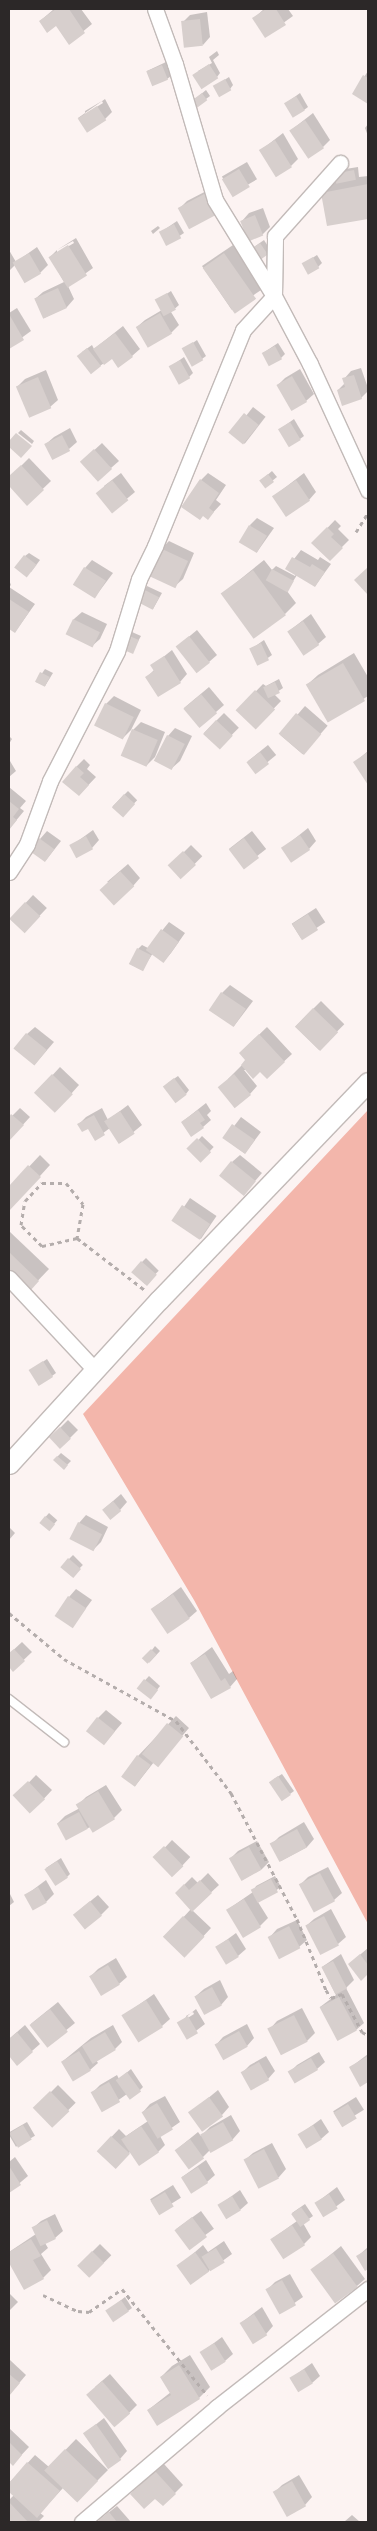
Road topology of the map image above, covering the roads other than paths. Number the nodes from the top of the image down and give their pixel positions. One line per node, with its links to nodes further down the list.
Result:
1 (155, 9): 3 (street)
2 (340, 163): 3 (street)
3 (274, 296): 4 (street); 5 (street)
4 (368, 490)
5 (9, 872)
6 (368, 1082): 8 (street)
7 (9, 1278): 8 (street)
8 (95, 1370): 9 (street)
9 (9, 1464)
10 (9, 1699): 11 (lane)
11 (64, 1742)
12 (368, 2289): 13 (street)
13 (82, 2522)

